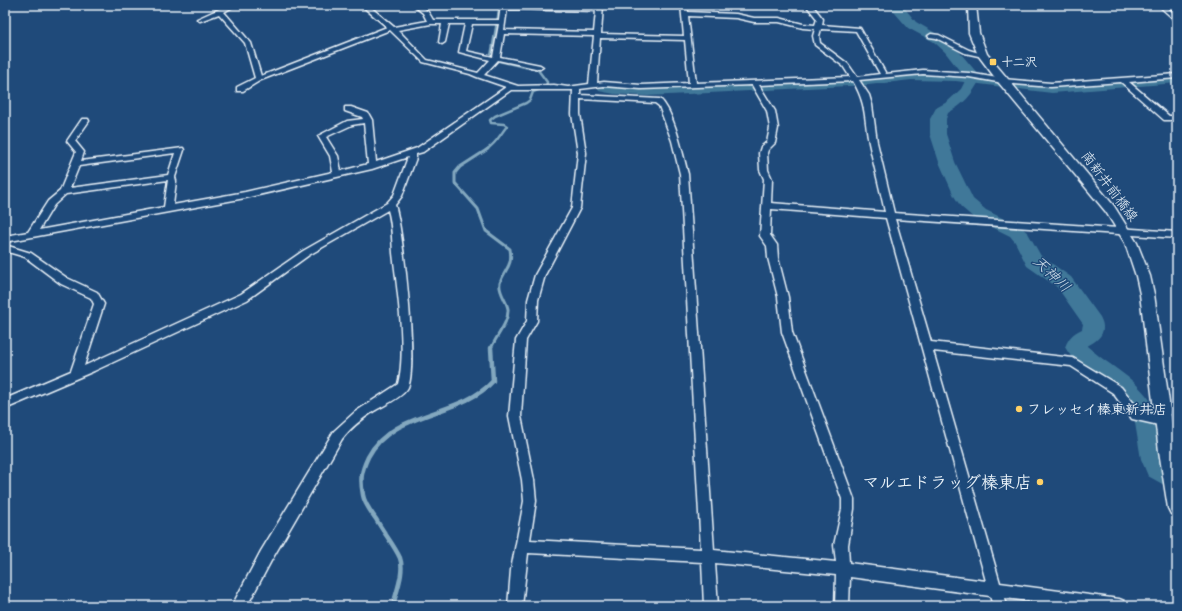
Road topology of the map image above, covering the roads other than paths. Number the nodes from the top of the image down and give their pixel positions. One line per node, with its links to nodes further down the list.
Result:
1 (233, 5): 10 (street)
2 (364, 5): 19 (street)
3 (416, 5): 14 (street)
4 (684, 5): 11 (street)
5 (809, 5): 18 (street)
6 (972, 5): 25 (main road, 南新井前橋線)
7 (1161, 5): 13 (street)
8 (504, 6): 9 (street); 17 (street)
9 (600, 7): 21 (street)
10 (220, 12): 12 (street); 32 (street)
11 (685, 14): 18 (street); 23 (street)
12 (200, 19)
13 (1177, 20)
14 (431, 22): 15 (street); 19 (street)
15 (446, 22): 16 (street); 24 (street)
16 (469, 22): 17 (street); 26 (street)
17 (502, 22): 20 (street)
18 (818, 26): 29 (street); 31 (street)
19 (392, 28): 28 (street); 32 (street)
20 (501, 32): 21 (street); 26 (street)
21 (598, 35): 23 (street); 36 (street)
22 (934, 36): 25 (street)
23 (688, 38): 37 (street)
24 (442, 42)
25 (983, 54): 33 (main road, 南新井前橋線)
26 (495, 58): 27 (street); 28 (street)
27 (540, 67)
28 (479, 76): 38 (street)
29 (884, 76): 31 (street); 33 (street)
30 (1177, 76): 35 (street)
31 (853, 78): 34 (street); 54 (street)
32 (259, 79): 39 (street)
33 (1003, 80): 35 (street); 55 (main road, 南新井前橋線)
34 (754, 82): 37 (street); 52 (street)
35 (1126, 82): 42 (street)
36 (593, 84): 37 (street); 40 (street)
37 (693, 86)
38 (515, 87): 40 (street); 45 (street)
39 (240, 89)
40 (577, 92): 65 (street); 66 (street)
41 (348, 109): 43 (street)
42 (1177, 118)
43 (368, 120): 47 (street); 48 (street)
44 (85, 121): 46 (street)
45 (412, 154): 47 (street); 51 (street)
46 (76, 164): 49 (street); 50 (street)
47 (372, 166): 48 (street)
48 (337, 174): 53 (street)
49 (171, 177): 50 (street); 53 (street)
50 (64, 192): 56 (street)
51 (390, 205): 61 (street); 69 (street)
52 (766, 206): 54 (street); 67 (street)
53 (168, 209): 56 (street)
54 (890, 216): 55 (street); 60 (street)
55 (1125, 231): 57 (street); 63 (main road, 南新井前橋線)
56 (32, 233): 58 (street)
57 (1177, 235)
58 (5, 239)
59 (5, 248): 61 (street)
60 (926, 346): 63 (street); 68 (street)
61 (76, 373): 62 (street)
62 (5, 404)
63 (1163, 421): 64 (main road, 南新井前橋線)
64 (1177, 508)
65 (522, 546): 66 (street); 70 (street)
66 (708, 556): 67 (street); 71 (street)
67 (843, 570): 68 (street); 72 (street)
68 (995, 589): 73 (street); 74 (street)
69 (239, 606)
70 (515, 606)
71 (711, 606)
72 (842, 606)
73 (1000, 606)
74 (1119, 606)

